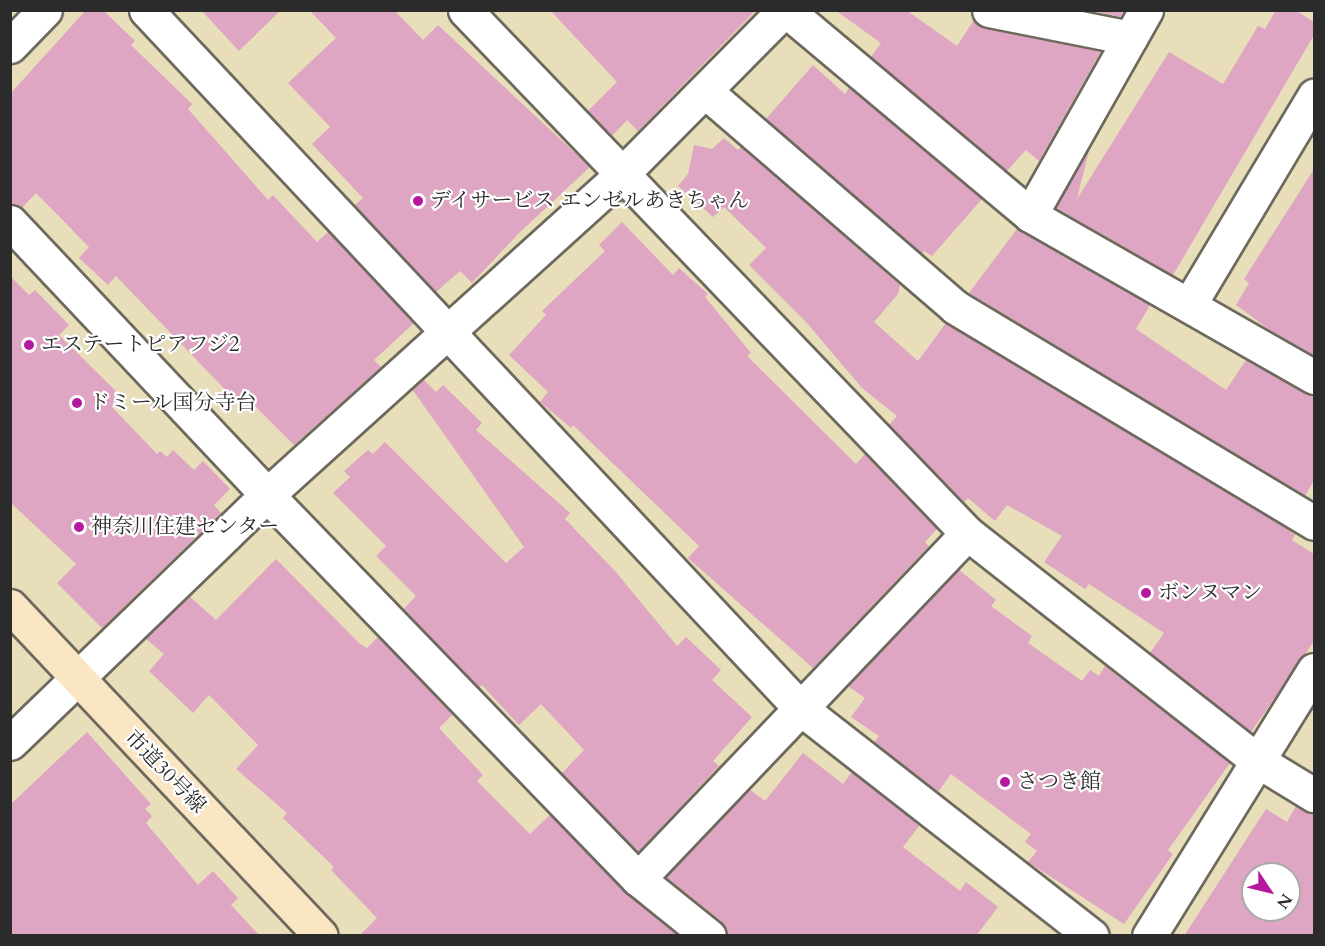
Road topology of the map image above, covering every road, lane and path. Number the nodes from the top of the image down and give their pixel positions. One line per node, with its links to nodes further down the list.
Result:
1 (45, 10): 8 (street)
2 (146, 10): 15 (street)
3 (465, 10): 11 (street)
4 (785, 10): 9 (street); 12 (street)
5 (989, 10): 7 (street)
6 (1146, 10): 7 (street)
7 (1130, 38): 12 (street)
8 (10, 46)
9 (705, 91): 11 (street); 18 (street)
10 (1314, 96): 14 (street)
11 (620, 176): 15 (street); 19 (street)
12 (1030, 215): 14 (street)
13 (10, 222): 17 (street)
14 (1189, 305): 16 (street)
15 (445, 331): 17 (street); 23 (street)
16 (1314, 377)
17 (267, 495): 22 (street); 27 (street)
18 (1314, 523)
19 (967, 533): 23 (street); 25 (street)
20 (10, 606): 22 (street, 市道30号線)
21 (1314, 670): 25 (street)
22 (78, 681): 24 (street); 28 (street, 市道30号線)
23 (800, 708): 27 (street); 30 (street)
24 (10, 743)
25 (1258, 761): 26 (street); 31 (street)
26 (1314, 795)
27 (638, 879): 29 (street)
28 (321, 936)
29 (709, 936)
30 (1092, 936)
31 (1149, 936)

